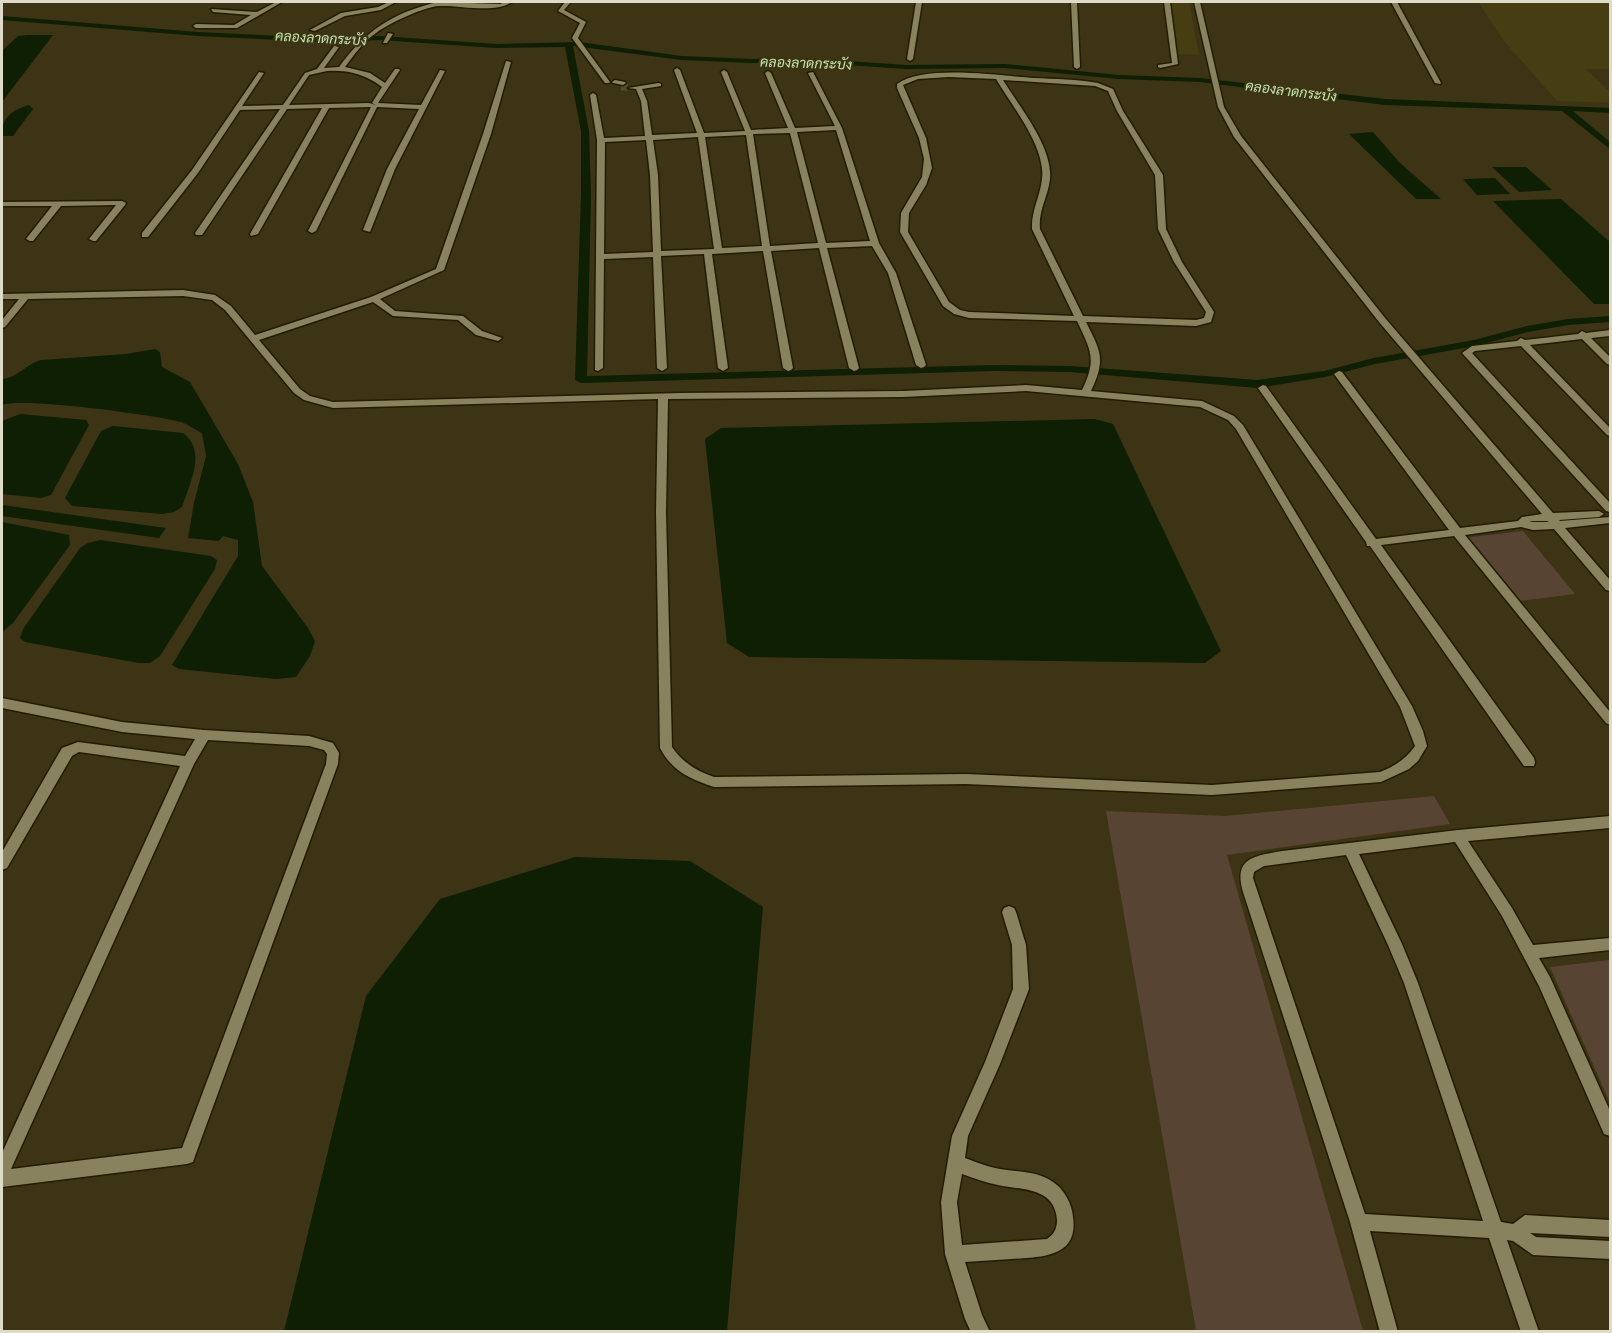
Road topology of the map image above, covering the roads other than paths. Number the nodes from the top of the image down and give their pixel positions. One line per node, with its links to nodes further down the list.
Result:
1 (279, 2): 11 (street)
2 (393, 2): 13 (street)
3 (509, 2): 19 (street)
4 (568, 2): 30 (street)
5 (919, 2): 15 (street)
6 (1074, 2): 18 (street)
7 (1167, 2): 17 (street)
8 (1197, 2): 84 (street)
9 (1394, 2): 29 (street)
10 (213, 10): 11 (street)
11 (257, 14): 12 (street)
12 (196, 26)
13 (313, 30)
14 (336, 47): 23 (street)
15 (910, 58)
16 (508, 62): 63 (street)
17 (1160, 66)
18 (1077, 67)
19 (341, 69): 23 (street); 32 (street)
20 (397, 70): 32 (street)
21 (442, 70): 36 (street)
22 (677, 70): 42 (street)
23 (319, 71): 38 (street)
24 (724, 72): 41 (street)
25 (261, 73): 37 (street)
26 (768, 73): 40 (street)
27 (811, 73): 39 (street)
28 (998, 77): 64 (street); 64 (street); 64 (street)
29 (1438, 83)
30 (624, 85): 31 (street); 43 (street)
31 (659, 85)
32 (385, 86): 34 (street)
33 (593, 95): 44 (street)
34 (374, 105): 35 (street); 36 (street); 48 (street)
35 (326, 107): 38 (street); 50 (street)
36 (424, 107): 47 (street)
37 (237, 108): 38 (street); 51 (street)
38 (285, 108): 49 (street)
39 (839, 129): 40 (street); 54 (street)
40 (793, 131): 41 (street); 55 (street)
41 (749, 133): 42 (street); 56 (street)
42 (701, 135): 43 (street); 58 (street)
43 (649, 137): 44 (street); 59 (street)
44 (601, 140): 60 (street)
45 (2, 204): 46 (street)
46 (58, 204): 52 (street); 53 (street)
47 (367, 230)
48 (312, 231)
49 (199, 233)
50 (254, 234)
51 (145, 235)
52 (30, 239)
53 (93, 239)
54 (875, 243): 55 (street); 72 (street)
55 (822, 245): 56 (street); 77 (street)
56 (766, 248): 58 (street); 76 (street)
57 (708, 251): 58 (street); 59 (street); 75 (street)
58 (718, 251)
59 (657, 254): 60 (street); 74 (street)
60 (599, 257): 73 (street)
61 (2, 297): 62 (street)
62 (25, 297): 65 (street); 68 (street)
63 (374, 299): 68 (street); 69 (street)
64 (1079, 319): 80 (street)
65 (2, 326)
66 (1611, 333): 67 (street)
67 (1582, 334): 70 (street); 71 (street)
68 (255, 338): 81 (street)
69 (498, 338)
70 (1521, 341): 82 (street); 83 (street)
71 (1611, 362)
72 (921, 365)
73 (598, 368)
74 (662, 368)
75 (723, 368)
76 (788, 368)
77 (854, 368)
78 (1338, 374): 88 (street)
79 (1263, 388): 89 (street)
80 (1086, 392): 81 (street); 81 (street)
81 (663, 397)
82 (1611, 433)
83 (1611, 511): 84 (street)
84 (1550, 516): 86 (street); 87 (street)
85 (1611, 520): 87 (street)
86 (1521, 524): 87 (street); 88 (street)
87 (1558, 525): 90 (street)
88 (1456, 531): 89 (street); 92 (street)
89 (1371, 543): 95 (street)
90 (1611, 586)
91 (2, 704): 93 (street)
92 (1611, 720)
93 (204, 735): 94 (street); 106 (street)
94 (188, 762): 99 (street); 105 (street)
95 (1528, 762)
96 (1611, 822): 97 (street)
97 (1458, 836): 98 (street); 102 (street)
98 (1350, 850): 107 (street); 109 (street)
99 (2, 864)
100 (1009, 912): 104 (street)
101 (1611, 944): 102 (street)
102 (1529, 952): 103 (street)
103 (1611, 1128)
104 (955, 1163): 112 (street); 112 (street)
105 (2, 1170)
106 (2, 1179)
107 (1359, 1222): 109 (street); 114 (street)
108 (1611, 1228): 110 (street)
109 (1494, 1230): 110 (street); 115 (street)
110 (1516, 1233): 111 (street)
111 (1611, 1251)
112 (954, 1254): 113 (street)
113 (981, 1332)
114 (1389, 1332)
115 (1530, 1332)

